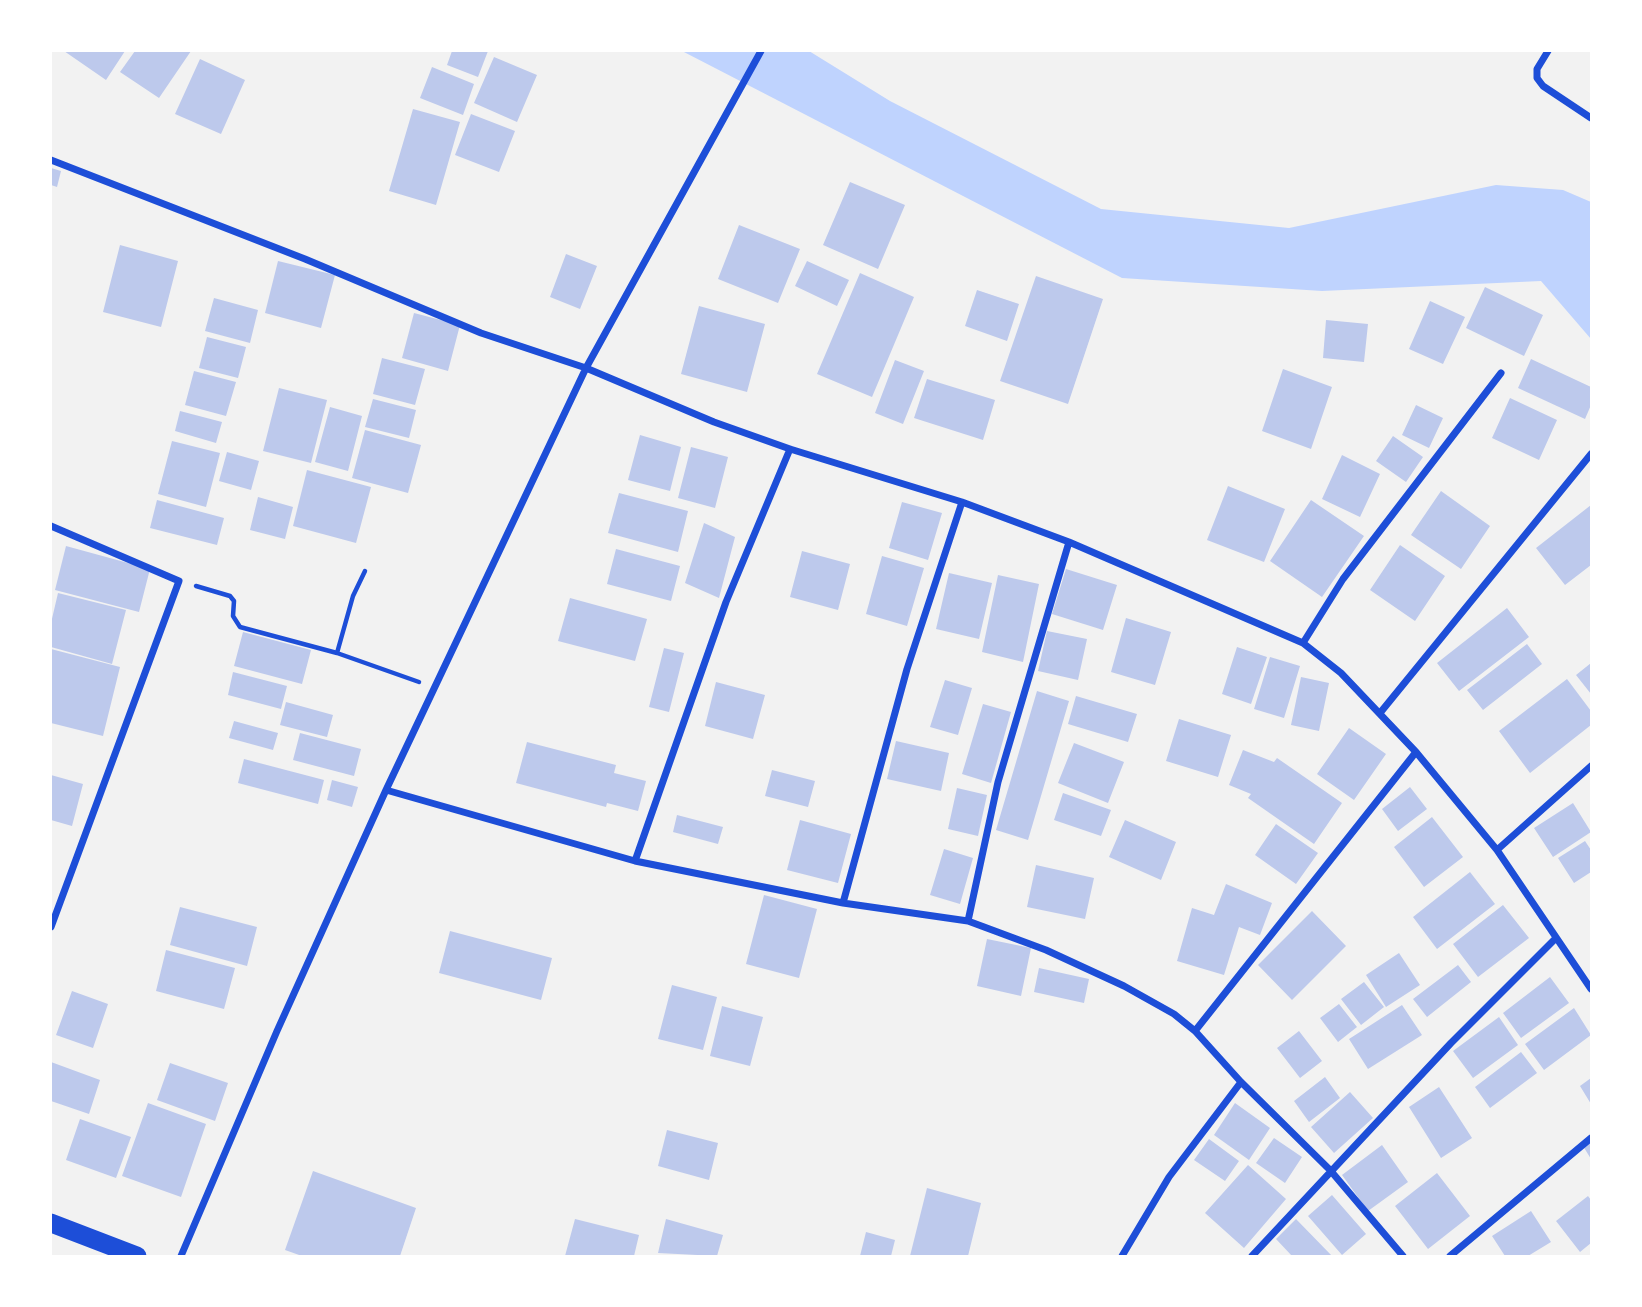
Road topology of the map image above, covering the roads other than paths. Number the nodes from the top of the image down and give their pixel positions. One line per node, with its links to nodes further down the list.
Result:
1 (761, 51): 5 (street)
2 (1548, 51): 3 (street)
3 (1591, 118)
4 (51, 160): 5 (street)
5 (586, 368): 7 (street); 16 (street)
6 (1501, 373): 12 (street)
7 (790, 449): 9 (street); 18 (street)
8 (1591, 454): 13 (street)
9 (962, 502): 11 (street); 19 (street)
10 (51, 526): 21 (street)
11 (1069, 542): 12 (street); 20 (street)
12 (1303, 643): 13 (street)
13 (1380, 713): 14 (street)
14 (1416, 752): 17 (street); 24 (street)
15 (1591, 765): 17 (street)
16 (386, 790): 18 (street); 30 (street)
17 (1497, 850): 22 (street)
18 (635, 861): 19 (street)
19 (843, 903): 20 (street)
20 (968, 921): 24 (street)
21 (51, 927)
22 (1555, 939): 23 (street); 27 (street)
23 (1591, 989)
24 (1195, 1031): 25 (street)
25 (1241, 1082): 27 (street); 31 (street)
26 (1591, 1138): 34 (street)
27 (1330, 1170): 32 (street); 33 (street)
28 (51, 1223): 29 (highway)
29 (137, 1256)
30 (181, 1256)
31 (1122, 1256)
32 (1252, 1256)
33 (1403, 1256)
34 (1450, 1256)

